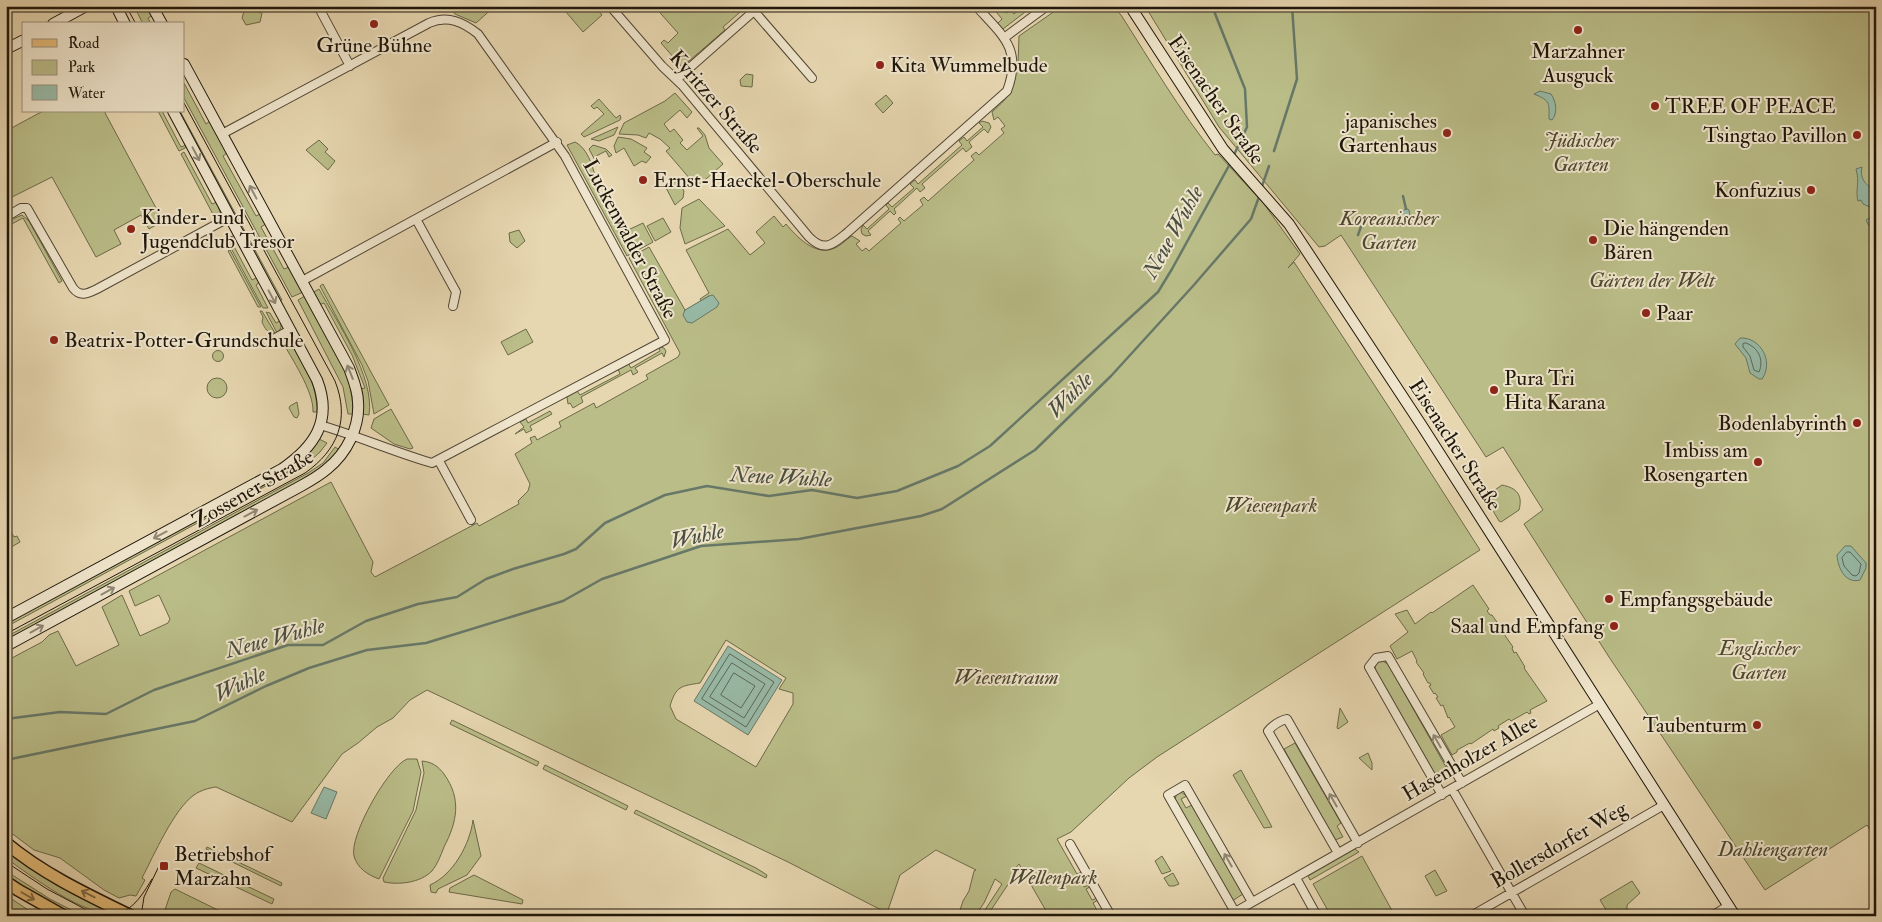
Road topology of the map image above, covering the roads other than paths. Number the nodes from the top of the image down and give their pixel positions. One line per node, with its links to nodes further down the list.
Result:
1 (86, 6): 9 (street)
2 (116, 6): 10 (street)
3 (152, 6): 11 (street)
4 (318, 6): 16 (street)
5 (610, 6): 18 (street, Kyritzer Straße)
6 (976, 6): 12 (street)
7 (1047, 6): 12 (street)
8 (1130, 6): 35 (street, Eisenacher Straße)
9 (57, 22)
10 (124, 22)
11 (161, 22)
12 (1004, 38): 18 (street, Kyritzer Straße)
13 (22, 41): 14 (street)
14 (6, 49)
15 (185, 66): 20 (street, Zossener Straße)
16 (350, 66): 20 (street, Luckenwalder Straße); 21 (street, Luckenwalder Straße)
17 (812, 78): 18 (street)
18 (677, 79)
19 (173, 112): 23 (street, Zossener Straße, one-way to 23)
20 (222, 134): 25 (street, Zossener Straße, one-way to 20)
21 (557, 142): 24 (street); 31 (street, Luckenwalder Straße)
22 (6, 216): 23 (street)
23 (230, 217): 27 (street, Zossener Straße, one-way to 27)
24 (416, 220): 25 (street); 26 (street)
25 (302, 281): 30 (street, Zossener Straße, one-way to 25)
26 (453, 306)
27 (290, 330): 28 (street); 29 (street, Zossener Straße)
28 (268, 342)
29 (320, 425): 30 (street); 33 (street, Zossener Straße, one-way to 33)
30 (353, 434): 31 (street); 34 (street, Zossener Straße, one-way to 30)
31 (438, 460): 32 (street)
32 (471, 520)
33 (6, 618)
34 (6, 646)
35 (1600, 704): 36 (street, Hasenholzer Allee); 39 (street, Eisenacher Straße)
36 (1462, 783): 37 (street, Hasenholzer Allee); 38 (street, one-way to 38)
37 (1452, 789): 38 (street, Hasenholzer Allee); 46 (street)
38 (1442, 795): 41 (street, Hasenholzer Allee)
39 (1664, 805): 46 (street, Bollersdorfer Weg); 48 (street, Eisenacher Straße)
40 (6, 843): 51 (main road, one-way to 40)
41 (1358, 843): 43 (street, Hasenholzer Allee); 43 (street, one-way to 43)
42 (1070, 844): 52 (street)
43 (1338, 853): 44 (street, Hasenholzer Allee)
44 (1296, 878): 47 (street, Hasenholzer Allee); 53 (street)
45 (6, 882): 50 (main road, one-way to 50)
46 (1512, 893): 54 (street, Bollersdorfer Weg); 55 (street)
47 (1252, 902): 49 (street, Hasenholzer Allee); 49 (street, Hasenholzer Allee, one-way to 49)
48 (1728, 906): 56 (street); 57 (street, Eisenacher Straße)
49 (1231, 914)
50 (64, 916)
51 (131, 916)
52 (1111, 916)
53 (1317, 916)
54 (1471, 916)
55 (1525, 916)
56 (1712, 916)
57 (1734, 916)

